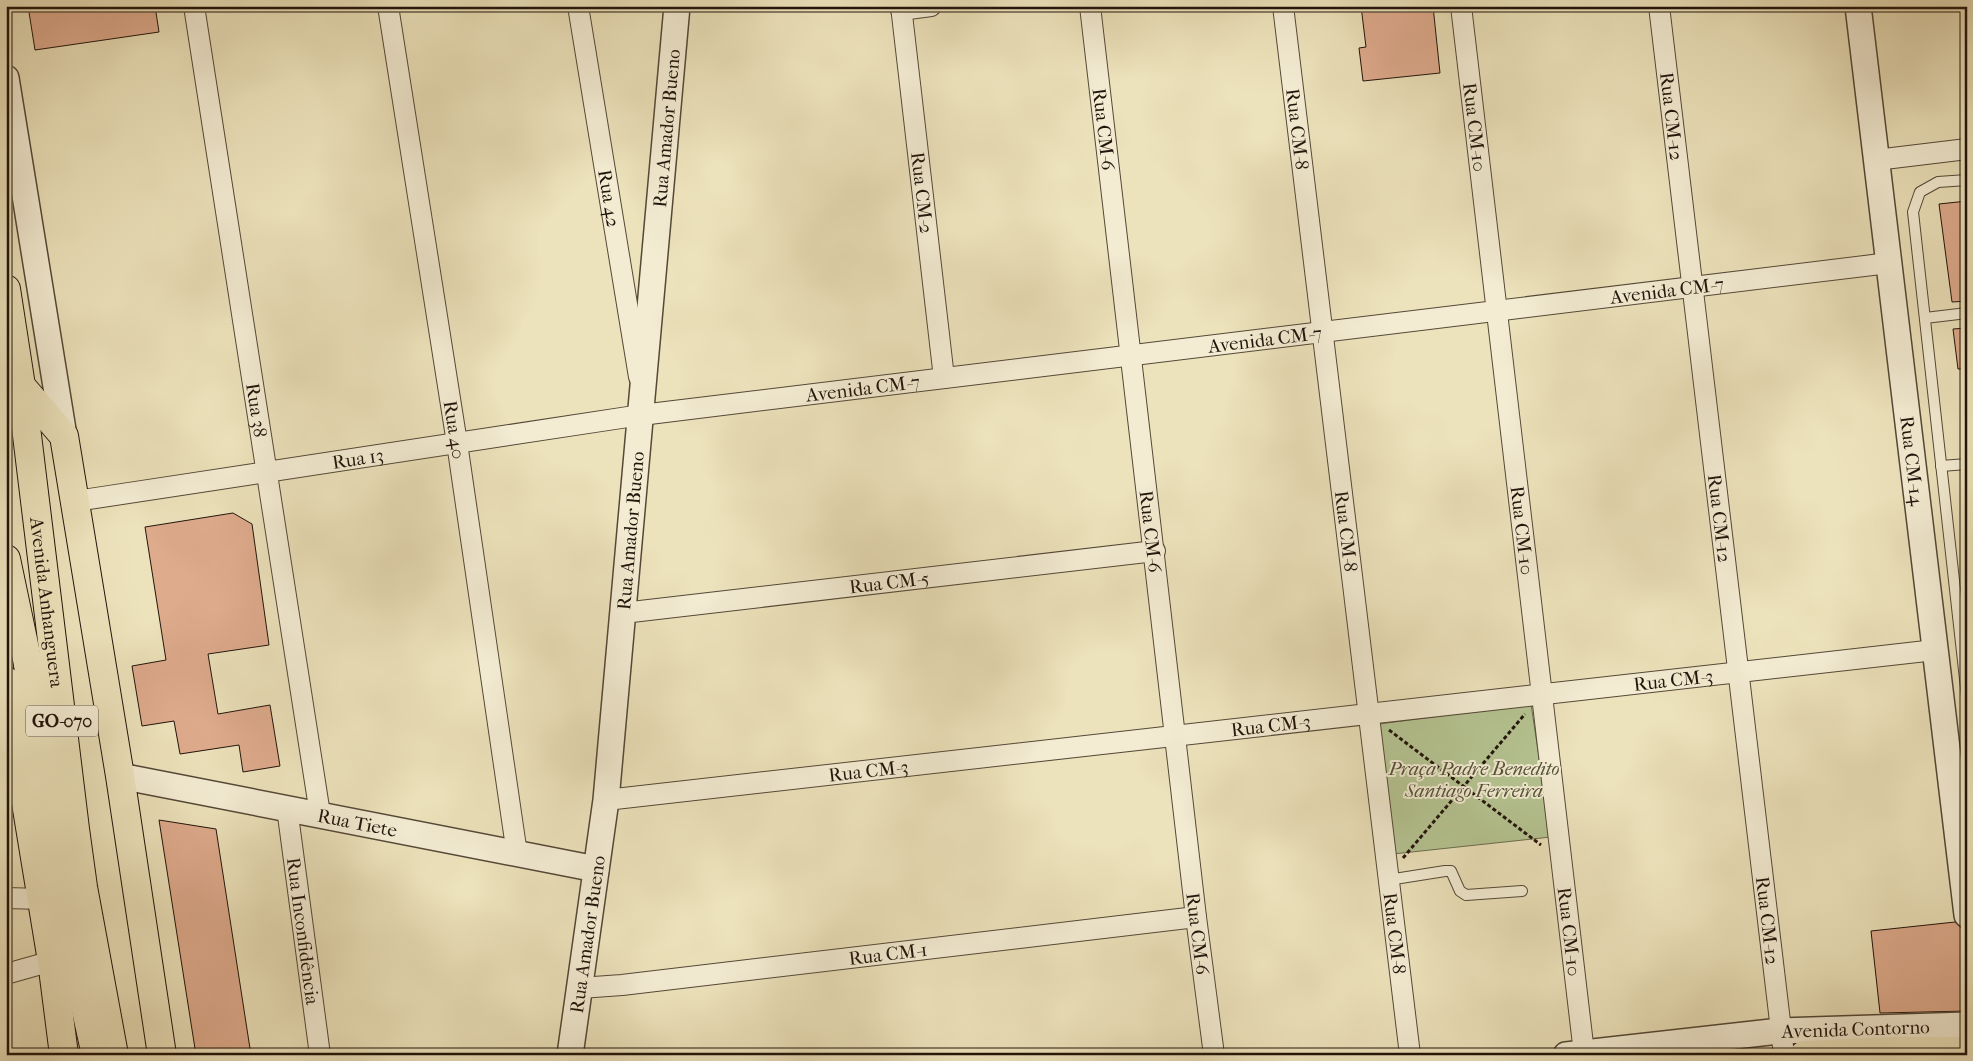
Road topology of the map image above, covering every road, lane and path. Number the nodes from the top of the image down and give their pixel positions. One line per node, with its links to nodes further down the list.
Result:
1 (194, 6): 32 (street, Rua 38)
2 (388, 6): 29 (street, Rua 40)
3 (578, 6): 26 (street, Rua 42)
4 (678, 6): 26 (street, Rua Amador Bueno)
5 (931, 6): 11 (street)
6 (1090, 6): 23 (street, Rua CM-6)
7 (1283, 6): 22 (street, Rua CM-8)
8 (1461, 6): 19 (street, Rua CM-10)
9 (1659, 6): 17 (street, Rua CM-12)
10 (1858, 6): 14 (street, Rua CM-14)
11 (901, 8): 24 (street, Rua CM-2)
12 (6, 78): 28 (street)
13 (1967, 149): 14 (street)
14 (1876, 160): 16 (street, Rua CM-14)
15 (1967, 180): 21 (lane)
16 (1889, 263): 17 (street, Avenida CM-7); 39 (street, Rua CM-14)
17 (1692, 287): 19 (street, Avenida CM-7); 40 (street, Rua CM-12)
18 (6, 289): 25 (highway, Avenida Anhanguera / GO-070)
19 (1496, 311): 22 (street, Avenida CM-7); 42 (street, Rua CM-10)
20 (1967, 313): 21 (lane)
21 (1925, 318): 31 (lane)
22 (1322, 332): 23 (street, Avenida CM-7); 44 (street, Rua CM-8)
23 (1131, 355): 24 (street, Avenida CM-7); 34 (street, Rua CM-6)
24 (944, 378): 27 (street, Avenida CM-7)
25 (21, 386): 28 (highway); 70 (highway, Avenida Anhanguera / GO-070)
26 (643, 390): 27 (street, Rua Amador Bueno)
27 (641, 415): 29 (street, Rua 13); 38 (street, Rua Amador Bueno)
28 (64, 436): 33 (highway)
29 (456, 443): 32 (street, Rua 13); 52 (street, Rua 40)
30 (1967, 464): 31 (lane)
31 (1941, 466): 37 (lane)
32 (267, 472): 33 (street, Rua 13); 51 (street, Rua 38)
33 (76, 501): 47 (highway)
34 (1154, 552): 38 (street, Rua CM-5); 46 (street, Rua CM-6)
35 (6, 559): 69 (highway, Avenida Anhanguera / GO-070)
36 (1967, 592): 37 (lane)
37 (1956, 594): 43 (lane)
38 (623, 613): 49 (street, Rua Amador Bueno)
39 (1935, 650): 40 (street, Rua CM-3); 59 (street, Rua CM-14)
40 (1738, 673): 42 (street, Rua CM-3); 65 (street, Rua CM-12)
41 (6, 681): 45 (highway)
42 (1542, 694): 44 (street, Rua CM-3); 48 (path); 53 (street, Rua CM-10)
43 (1967, 696)
44 (1368, 714): 46 (street, Rua CM-3); 48 (path); 55 (street, Rua CM-8)
45 (10, 727): 58 (highway)
46 (1176, 736): 49 (street, Rua CM-3); 60 (street, Rua CM-6)
47 (120, 776): 50 (street, Rua Tiete); 71 (highway)
48 (1464, 787): 53 (path); 55 (path)
49 (606, 800): 54 (street, Rua Amador Bueno)
50 (287, 808): 51 (street, Rua Tiete); 72 (street, Rua Inconfidência)
51 (320, 814): 52 (street, Rua Tiete)
52 (517, 854): 54 (street, Rua Tiete)
53 (1560, 860): 67 (street, Rua CM-10)
54 (596, 870): 63 (street, Rua Amador Bueno)
55 (1388, 878): 56 (lane); 75 (street, Rua CM-8)
56 (1522, 892)
57 (6, 898): 58 (street)
58 (42, 899): 61 (highway)
59 (1967, 916)
60 (1196, 917): 63 (street, Rua CM-1); 74 (street, Rua CM-6)
61 (52, 961): 62 (street); 68 (highway)
62 (6, 974)
63 (580, 988): 73 (street, Rua Amador Bueno)
64 (1967, 1025): 65 (street, Avenida Contorno)
65 (1782, 1043): 67 (street, Avenida Contorno)
66 (1967, 1051): 76 (highway)
67 (1575, 1054)
68 (64, 1055)
69 (96, 1055)
70 (114, 1055)
71 (162, 1055)
72 (320, 1055)
73 (570, 1055)
74 (1214, 1055)
75 (1410, 1055)
76 (1804, 1055)

